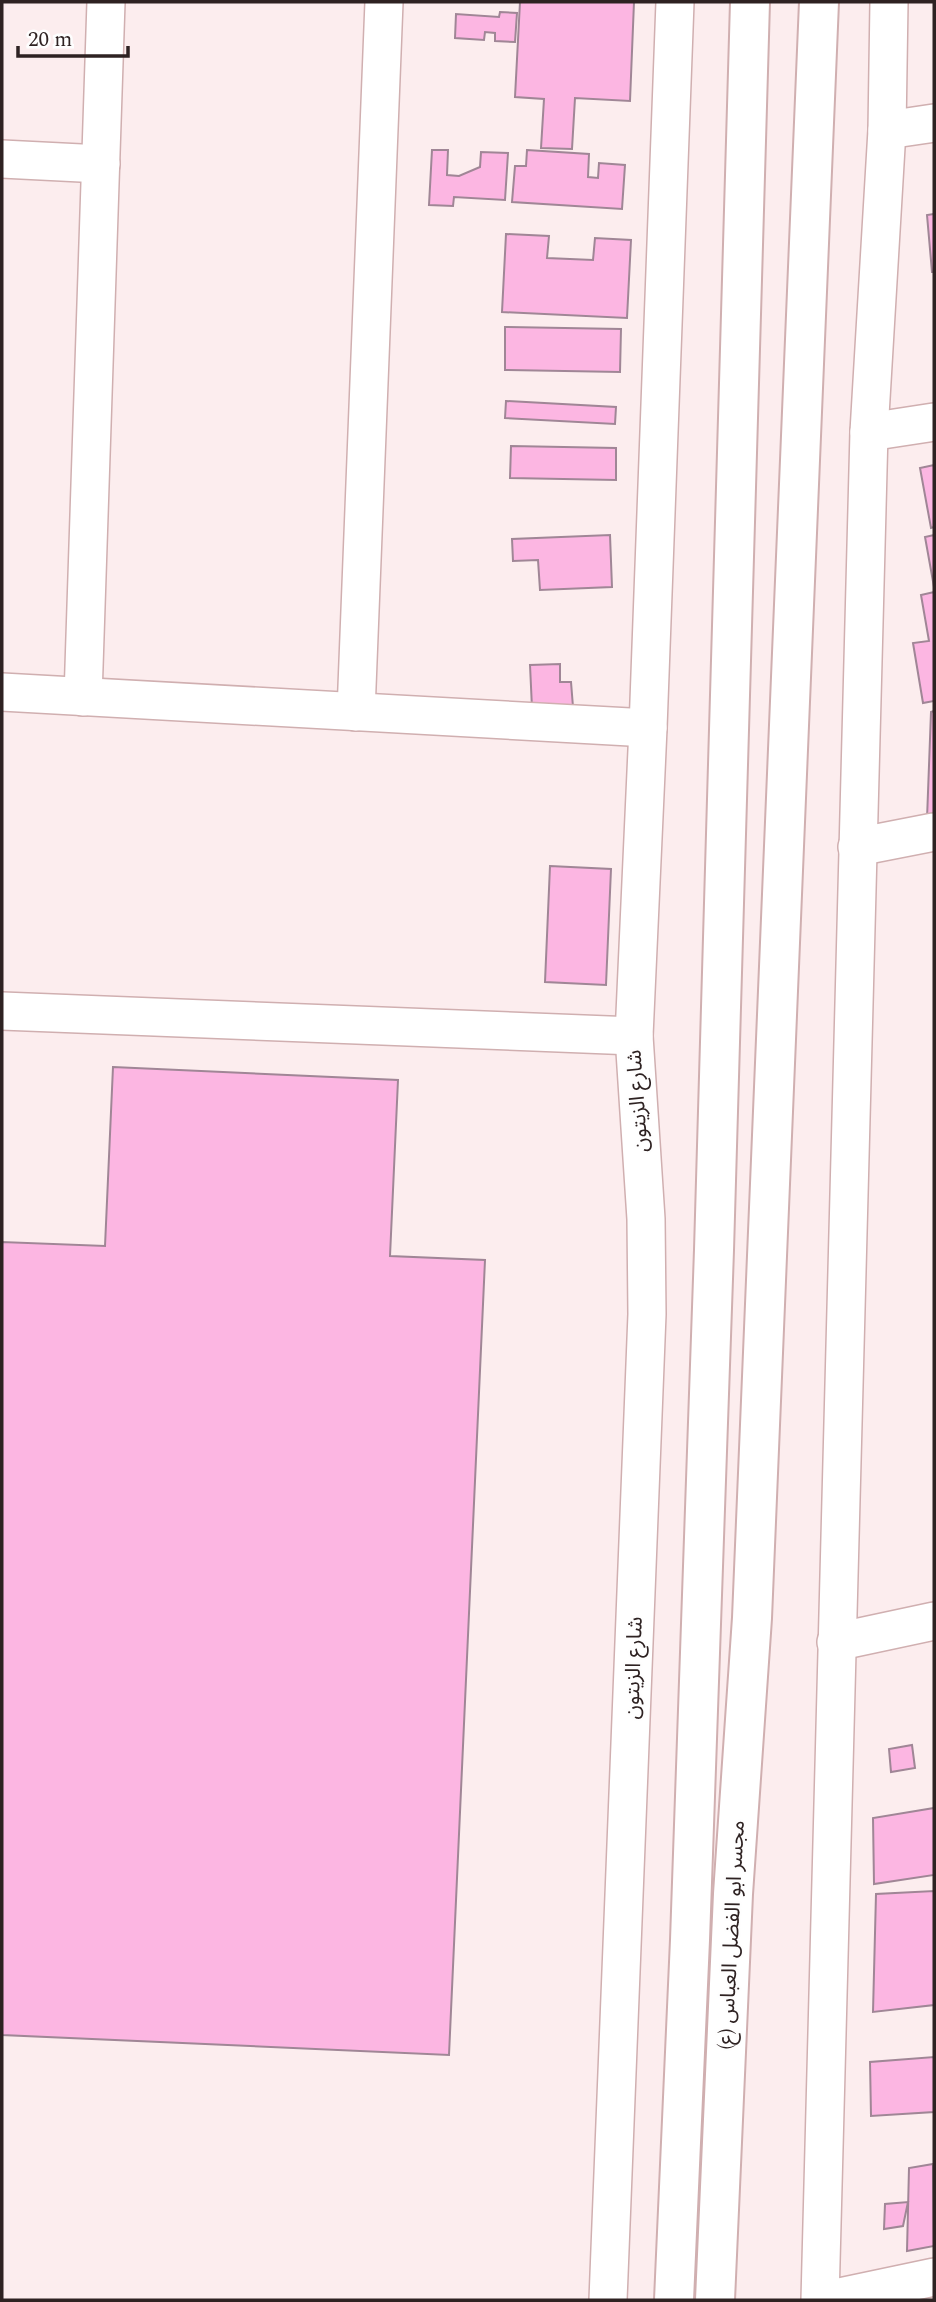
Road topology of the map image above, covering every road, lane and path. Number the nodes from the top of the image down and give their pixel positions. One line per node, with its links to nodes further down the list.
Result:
1 (106, 2): 10 (street)
2 (384, 2): 15 (street)
3 (675, 2): 16 (street, شارع الزيتون)
4 (750, 2): 25 (main road, مجسر ابو الفضل العباس (ع))
5 (820, 2): 26 (main road, مجسر ابو الفضل العباس (ع))
6 (889, 2): 8 (street)
7 (934, 123): 8 (street)
8 (887, 130): 12 (street)
9 (2, 159): 10 (street)
10 (101, 164): 14 (street)
11 (934, 422): 12 (street)
12 (869, 432): 18 (street)
13 (2, 692): 14 (street)
14 (83, 696): 15 (street)
15 (356, 712): 16 (street)
16 (648, 728): 20 (street, شارع الزيتون)
17 (934, 832): 18 (street)
18 (857, 847): 22 (street)
19 (2, 1011): 20 (street)
20 (634, 1036): 24 (street, شارع الزيتون)
21 (934, 1621): 22 (street)
22 (836, 1642): 27 (street)
23 (934, 2277): 27 (street)
24 (608, 2300)
25 (674, 2300)
26 (715, 2300)
27 (822, 2300)

